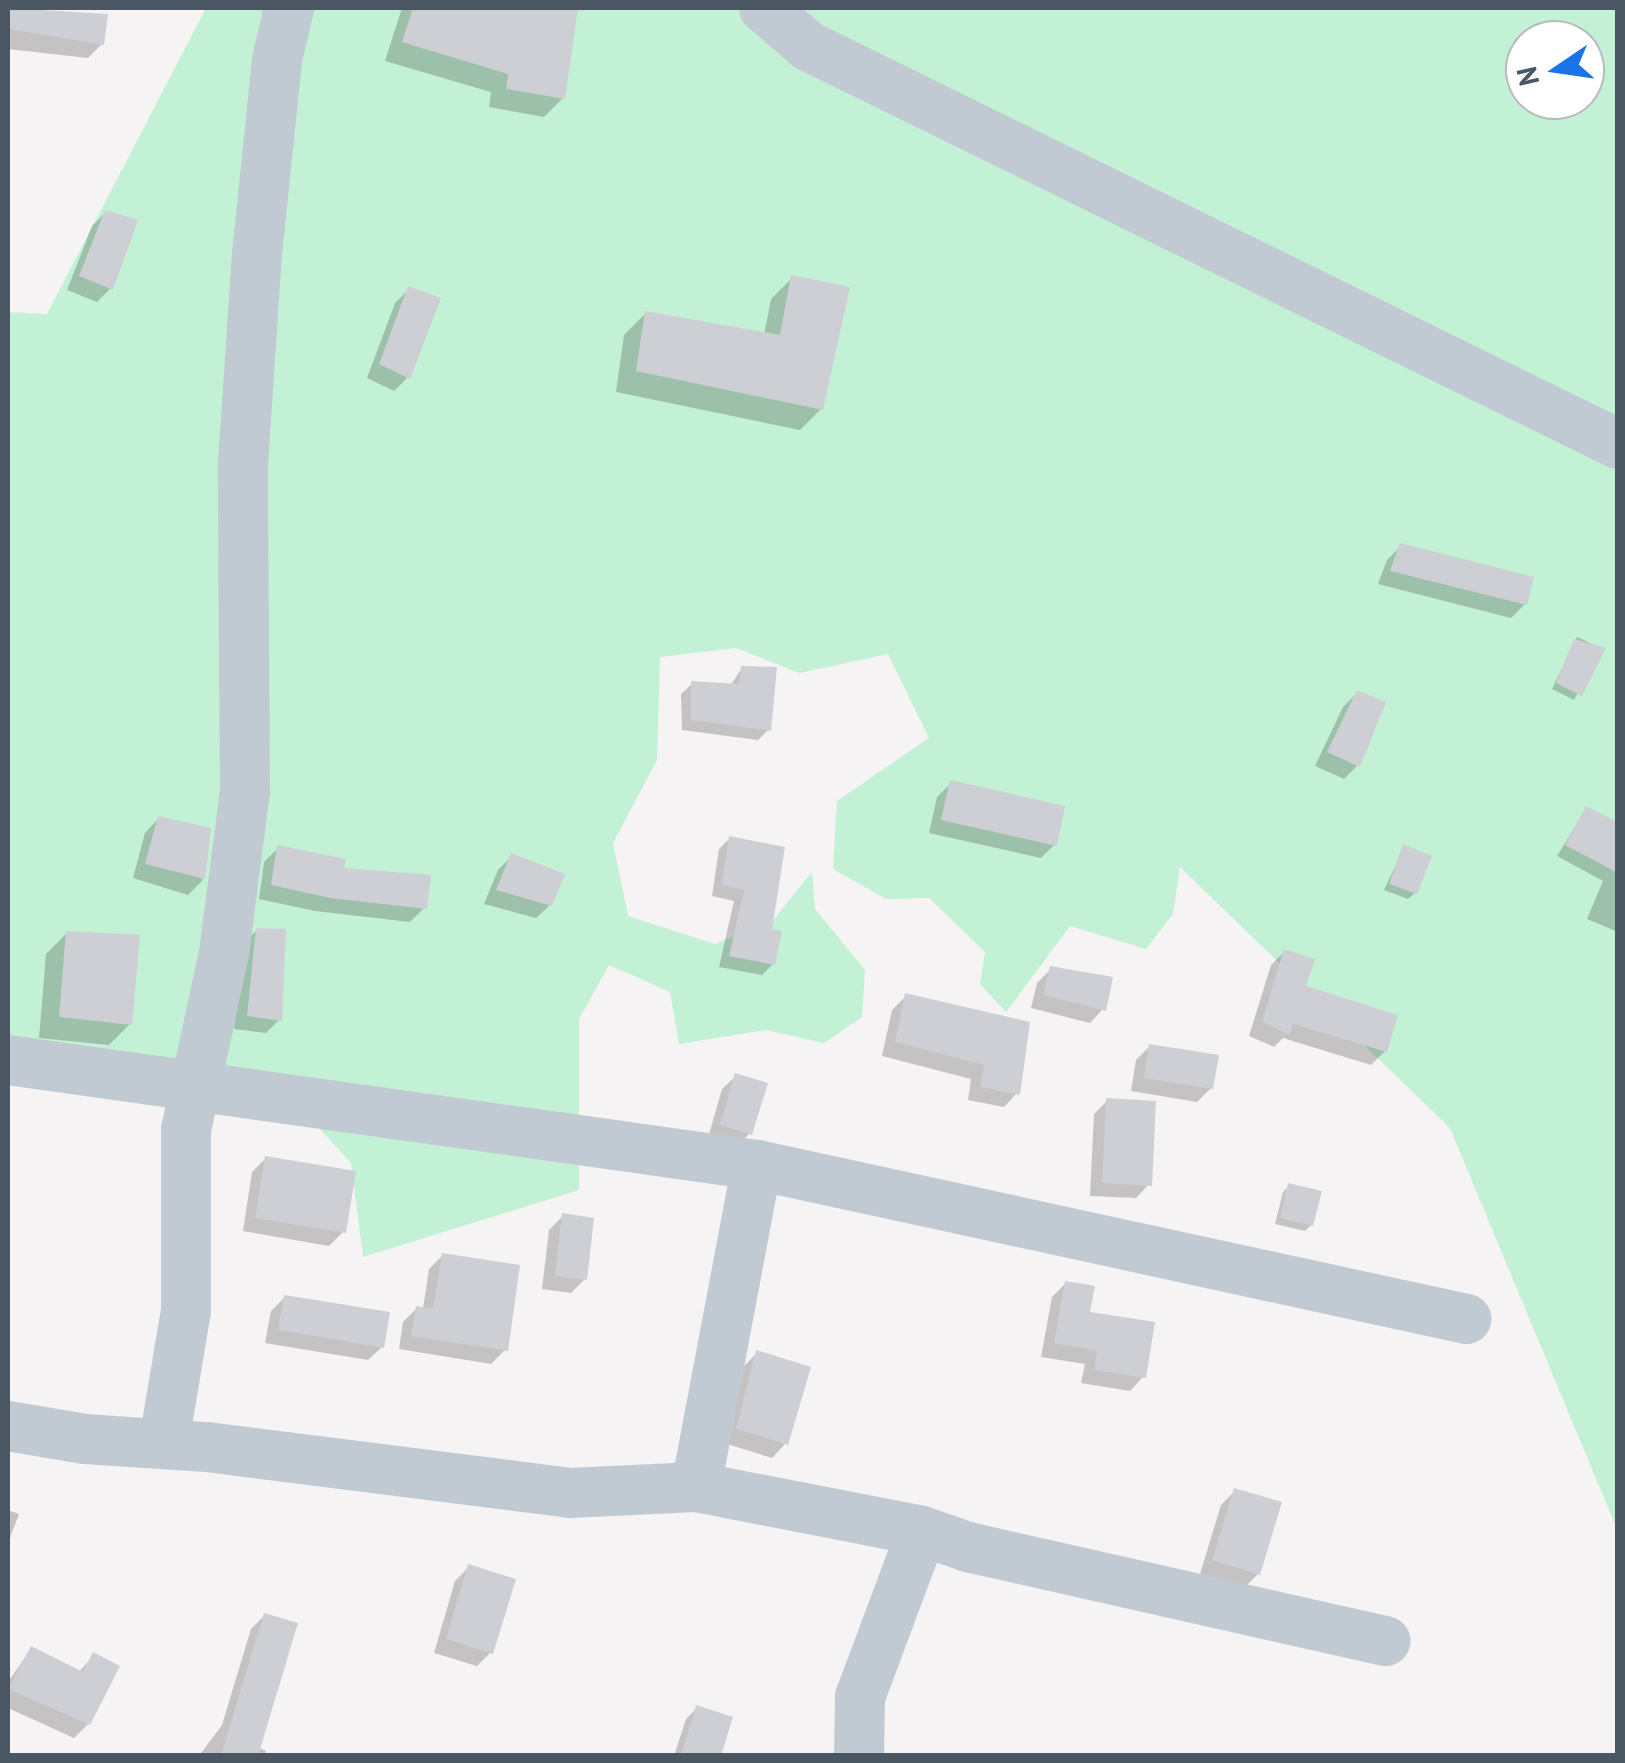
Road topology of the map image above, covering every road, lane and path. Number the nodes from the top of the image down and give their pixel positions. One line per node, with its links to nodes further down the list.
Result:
1 (289, 8): 5 (street)
2 (764, 8): 3 (street)
3 (1618, 444)
4 (8, 1060): 5 (street)
5 (194, 1086): 6 (street); 9 (street)
6 (757, 1165): 7 (street); 10 (street)
7 (1466, 1319)
8 (8, 1426): 9 (street)
9 (164, 1442): 10 (street)
10 (696, 1488): 11 (street)
11 (922, 1530): 12 (street); 13 (street)
12 (1386, 1641)
13 (859, 1756)

